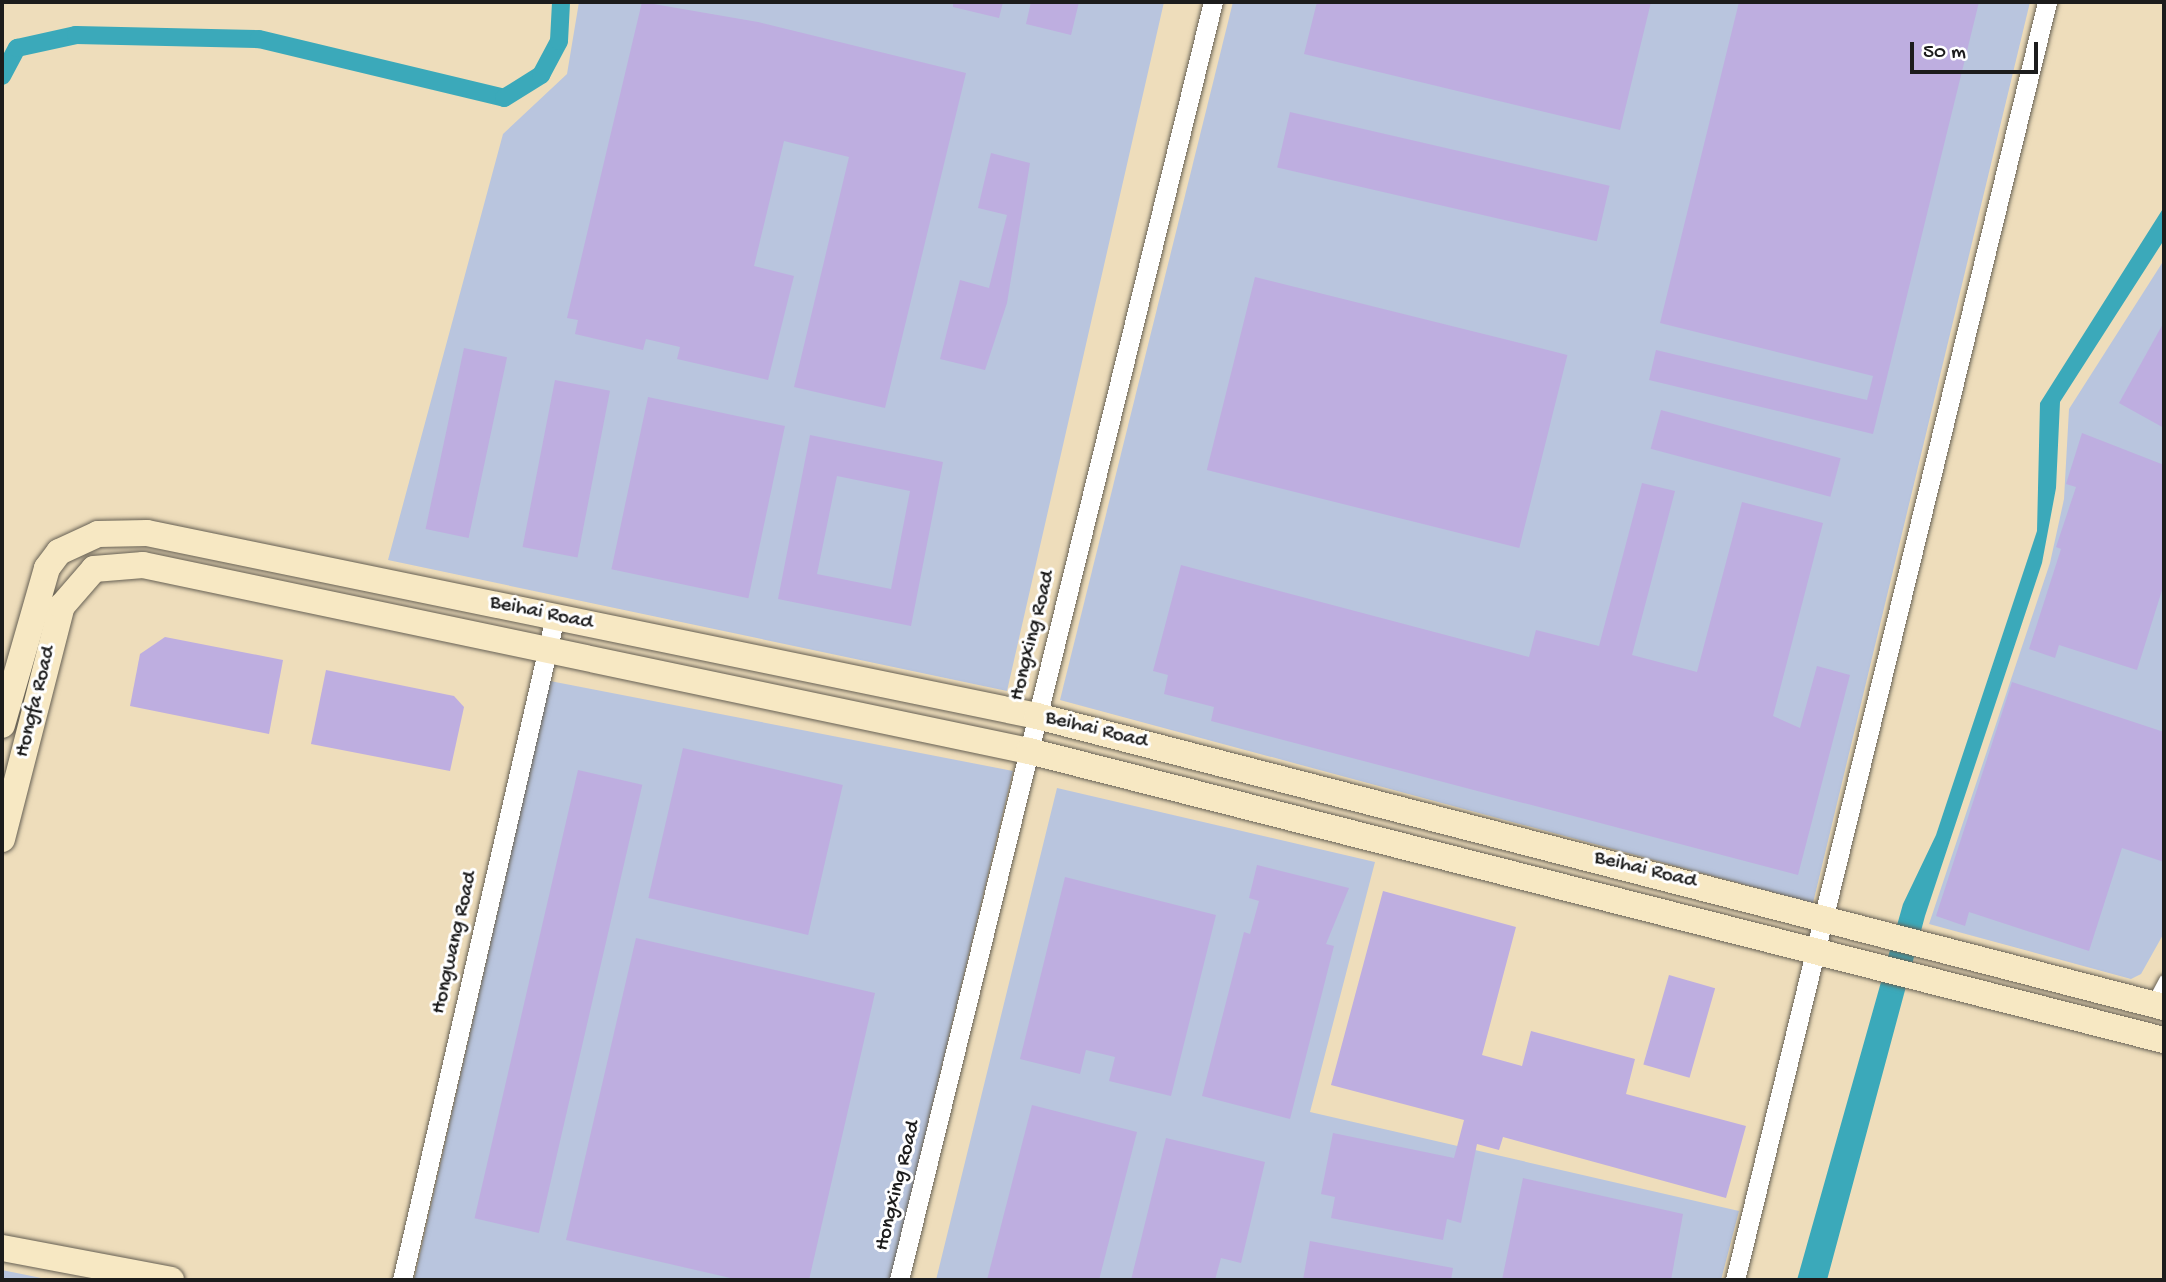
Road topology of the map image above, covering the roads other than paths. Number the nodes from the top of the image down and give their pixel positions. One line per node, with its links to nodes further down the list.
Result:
1 (1213, 2): 7 (street, Hongxing Road)
2 (2047, 2): 11 (street)
3 (37, 588): 5 (street, Beihai Road); 8 (street, Hongfa Road)
4 (62, 606): 6 (street, Beihai Road); 10 (street, Hongfa Road)
5 (555, 617): 6 (street, Hongwang Road); 7 (street, Beihai Road)
6 (546, 650): 9 (street, Beihai Road); 18 (street, Hongwang Road)
7 (1037, 716): 9 (street, Hongxing Road); 11 (street, Beihai Road)
8 (2, 725)
9 (1029, 751): 12 (street, Beihai Road); 19 (street, Hongxing Road)
10 (2, 839)
11 (1821, 916): 12 (street); 14 (street, Beihai Road)
12 (1812, 950): 15 (street, Beihai Road); 20 (street)
13 (2164, 980): 14 (lane)
14 (2158, 1005)
15 (2164, 1040)
16 (2, 1248): 17 (street)
17 (172, 1280)
18 (402, 1280)
19 (899, 1280)
20 (1735, 1280)

